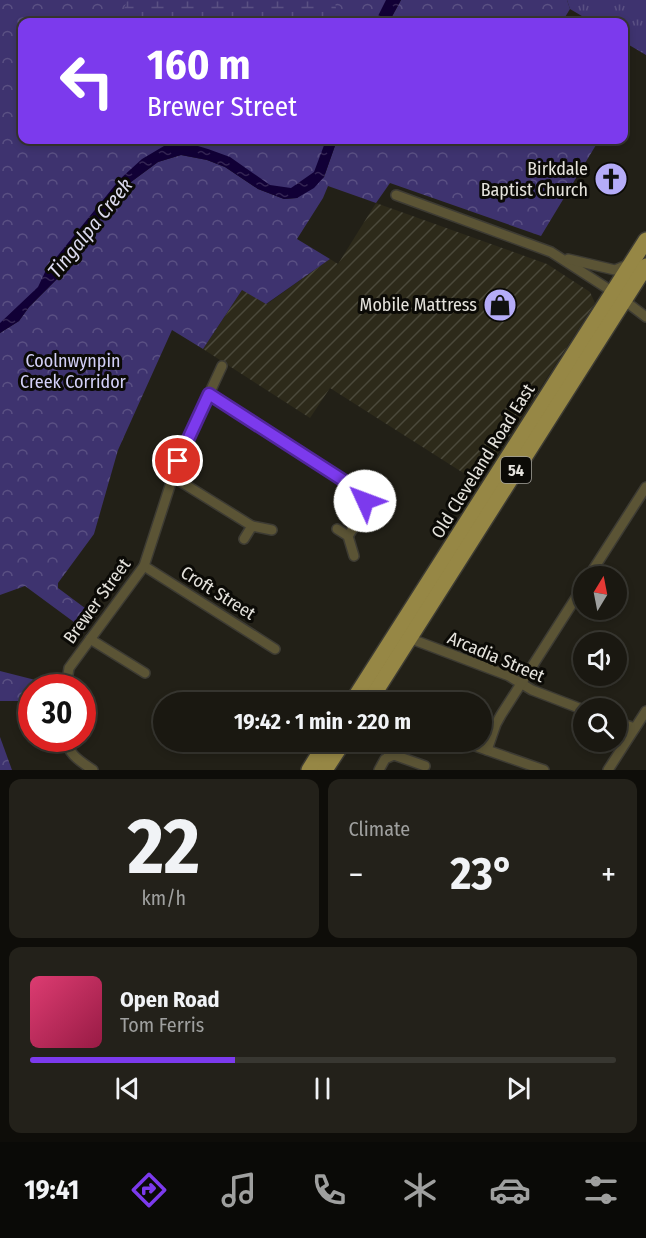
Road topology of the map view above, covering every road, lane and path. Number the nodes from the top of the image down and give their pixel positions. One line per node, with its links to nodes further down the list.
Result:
1 (396, 195): 3 (street)
2 (646, 240): 4 (main road, Old Cleveland Road East / 54)
3 (560, 257): 4 (street); 5 (street)
4 (640, 263): 5 (main road, Old Cleveland Road East / 54)
5 (618, 297): 6 (street); 20 (main road, Old Cleveland Road East / 54)
6 (646, 317)
7 (222, 366): 8 (street, Brewer Street)
8 (209, 394): 9 (street, Brewer Street); 14 (street)
9 (173, 477): 11 (street); 17 (street, Brewer Street)
10 (646, 487): 18 (street)
11 (252, 526): 13 (street); 15 (street)
12 (337, 529): 14 (street)
13 (272, 530)
14 (348, 536): 16 (street)
15 (244, 539)
16 (354, 556)
17 (144, 566): 21 (street, Brewer Street); 22 (street, Croft Street)
18 (595, 566)
19 (573, 603): 25 (street)
20 (403, 636): 25 (street, Arcadia Street); 26 (main road, Old Cleveland Road East / 54); 27 (main road, Old Cleveland Road East / 54)
21 (90, 639): 23 (street); 24 (street, Brewer Street)
22 (275, 649)
23 (145, 673)
24 (68, 674)
25 (522, 685): 28 (street, Arcadia Street); 32 (street)
26 (360, 692)
27 (374, 692)
28 (573, 706)
29 (646, 711): 31 (street)
30 (627, 725): 31 (street)
31 (635, 728): 45 (street)
32 (492, 734)
33 (70, 752): 40 (street)
34 (320, 752): 41 (main road)
35 (337, 752): 42 (main road)
36 (388, 752): 38 (street)
37 (492, 752): 44 (street)
38 (389, 756): 39 (street); 43 (street)
39 (425, 766)
40 (93, 770)
41 (309, 770)
42 (325, 770)
43 (379, 770)
44 (544, 770)
45 (608, 770)

